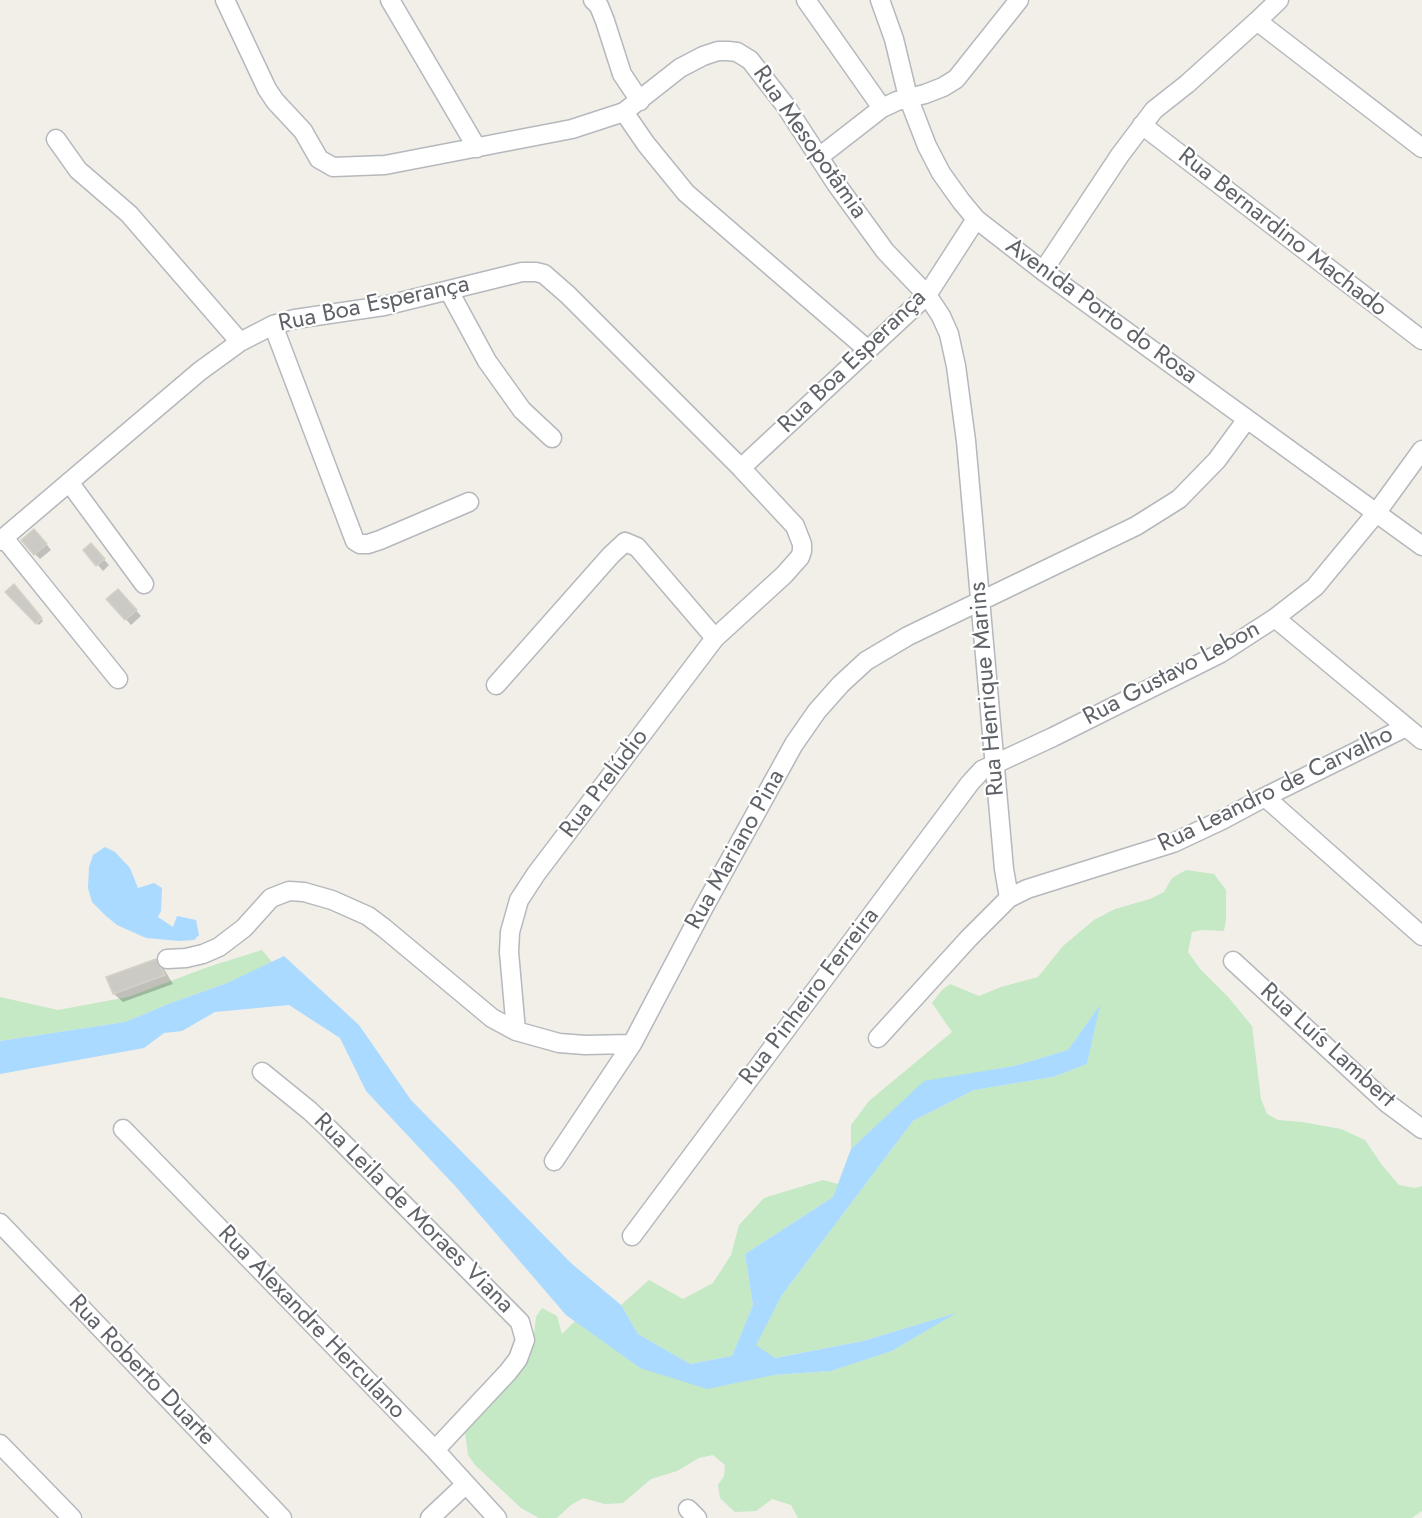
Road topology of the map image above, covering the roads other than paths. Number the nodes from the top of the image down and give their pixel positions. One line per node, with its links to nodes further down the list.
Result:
1 (225, 0): 15 (street, Rua Mesopotâmia)
2 (390, 0): 15 (street)
3 (806, 0): 11 (street)
4 (880, 0): 9 (street, Avenida Porto do Rosa)
5 (1019, 0): 9 (street)
6 (1279, 0): 8 (street)
7 (600, 2): 10 (street)
8 (1257, 21): 13 (street); 16 (street)
9 (908, 97): 11 (street); 18 (street, Avenida Porto do Rosa)
10 (640, 100): 12 (street, Rua Mesopotâmia); 17 (street, Rua Mesopotâmia)
11 (882, 108): 17 (street)
12 (624, 112): 15 (street, Rua Mesopotâmia); 25 (street)
13 (1142, 125): 19 (street); 23 (street, Rua Bernardino Machado)
14 (57, 139): 24 (street)
15 (477, 148)
16 (1422, 148)
17 (819, 157): 21 (street, Rua Mesopotâmia)
18 (976, 219): 19 (street, Avenida Porto do Rosa); 21 (street, Rua Boa Esperança)
19 (1043, 271): 26 (street, Avenida Porto do Rosa)
20 (449, 291): 22 (street, Rua Boa Esperança); 27 (street); 29 (street, Rua Boa Esperança)
21 (927, 295): 25 (street, Rua Boa Esperança); 37 (street, Rua Henrique Marins)
22 (273, 325): 24 (street, Rua Boa Esperança); 31 (street)
23 (1422, 340)
24 (240, 342): 30 (street, Rua Boa Esperança)
25 (868, 350): 29 (street, Rua Boa Esperança)
26 (1247, 419): 32 (street, Avenida Porto do Rosa); 37 (street, Rua Mariano Pina)
27 (552, 438)
28 (1422, 450): 32 (street, Rua Gustavo Lebon)
29 (741, 468): 35 (street, Rua Boa Esperança)
30 (69, 482): 33 (street, Rua Boa Esperança); 36 (street)
31 (469, 502)
32 (1377, 512): 34 (street, Avenida Porto do Rosa); 38 (street, Rua Gustavo Lebon)
33 (2, 539): 40 (street)
34 (1422, 546)
35 (784, 575): 39 (street, Rua Prelúdio)
36 (144, 584)
37 (981, 602): 44 (street, Rua Henrique Marins); 52 (street, Rua Mariano Pina)
38 (1275, 618): 42 (street); 44 (street, Rua Gustavo Lebon)
39 (715, 638): 41 (street); 50 (street, Rua Prelúdio)
40 (118, 679)
41 (496, 685)
42 (1406, 727): 43 (street); 45 (street, Rua Leandro de Carvalho)
43 (1422, 740)
44 (995, 763): 46 (street, Rua Henrique Marins); 58 (street, Rua Pinheiro Ferreira)
45 (1265, 797): 46 (street, Rua Leandro de Carvalho); 47 (street)
46 (1009, 898): 51 (street)
47 (1422, 936)
48 (167, 959): 50 (street)
49 (1233, 962): 55 (street, Rua Luís Lambert)
50 (516, 1031): 52 (street)
51 (878, 1038)
52 (632, 1044): 56 (street, Rua Mariano Pina)
53 (262, 1072): 60 (street, Rua Leila de Moraes Viana)
54 (123, 1129): 60 (street, Rua Alexandre Herculano)
55 (1422, 1129)
56 (554, 1161)
57 (0, 1223): 63 (street, Rua Roberto Duarte)
58 (632, 1236)
59 (0, 1444): 62 (street)
60 (435, 1450): 61 (street, Rua Alexandre Herculano)
61 (465, 1485): 64 (street); 65 (street, Rua Alexandre Herculano)
62 (72, 1518)
63 (282, 1518)
64 (430, 1518)
65 (497, 1518)

